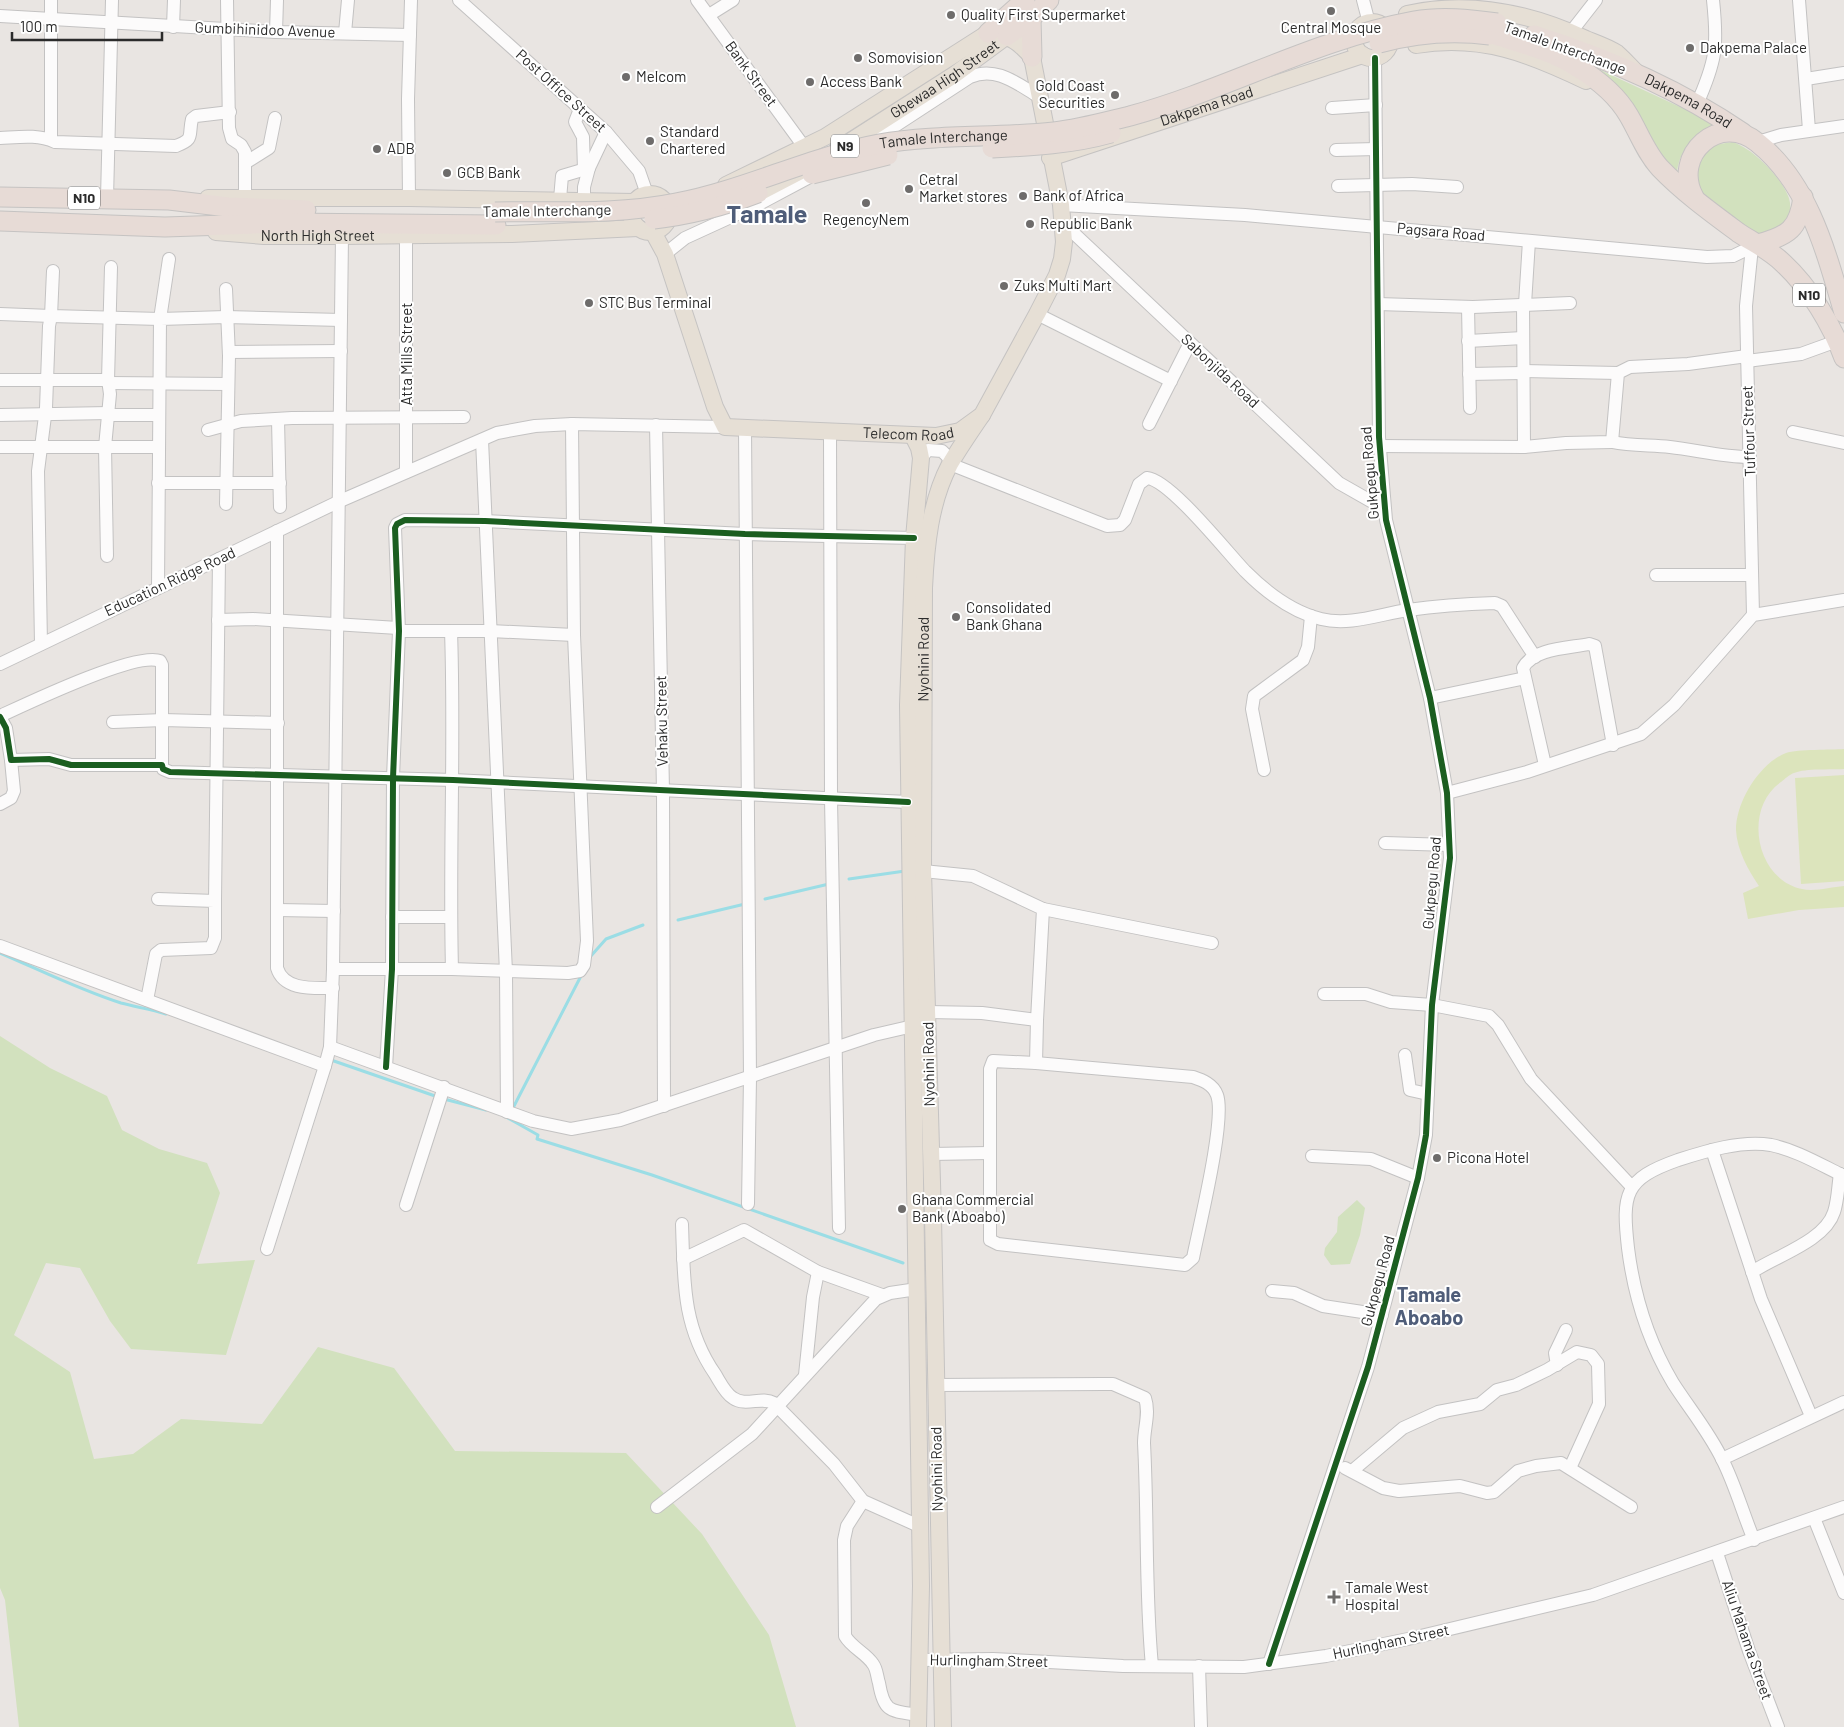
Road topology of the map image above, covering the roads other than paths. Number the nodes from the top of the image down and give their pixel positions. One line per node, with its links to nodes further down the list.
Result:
1 (51, 0): 21 (street)
2 (112, 0): 22 (street)
3 (174, 0): 24 (street)
4 (227, 0): 25 (street)
5 (277, 0): 26 (street)
6 (348, 0): 28 (street)
7 (411, 0): 30 (street)
8 (459, 0): 42 (street, Post Office Street)
9 (697, 0): 17 (street, Bank Street)
10 (733, 0): 17 (street)
11 (1025, 0): 29 (highway)
12 (1049, 0): 20 (highway, N9)
13 (1363, 0): 23 (street)
14 (1713, 0): 39 (street)
15 (1800, 0): 36 (street)
16 (1591, 1): 27 (street)
17 (709, 15): 53 (street, Bank Street)
18 (0, 16): 21 (street, Gumbihinidoo Avenue)
19 (1499, 17): 23 (main road, Dakpema Road); 27 (main road, Dakpema Road); 35 (highway, Tamale Interchange); 37 (highway, Tamale Interchange); 74 (highway, Tamale Interchange, bridge)
20 (1031, 18): 31 (highway, N9); 33 (highway)
21 (50, 20): 22 (street, Gumbihinidoo Avenue); 51 (street)
22 (112, 24): 24 (street, Gumbihinidoo Avenue); 52 (street)
23 (1368, 26): 32 (main road); 32 (main road); 46 (main road, Dakpema Road)
24 (173, 27): 25 (street, Gumbihinidoo Avenue)
25 (227, 29): 26 (street, Gumbihinidoo Avenue); 43 (street)
26 (276, 32): 28 (street, Gumbihinidoo Avenue)
27 (1571, 32): 35 (main road, Dakpema Road)
28 (345, 33): 30 (street, Gumbihinidoo Avenue)
29 (988, 33): 31 (main road); 53 (main road, Gbewaa High Street)
30 (410, 35): 67 (street)
31 (1007, 36): 33 (main road); 79 (main road, Gbewaa High Street / N9)
32 (1375, 54): 37 (main road, Dakpema Road); 40 (street, Gukpegu Road); 56 (main road, Dakpema Road)
33 (1032, 57): 38 (main road, Telecom Road)
34 (1844, 73): 36 (street)
35 (1640, 75): 39 (highway, Dakpema Road / N10)
36 (1806, 79): 47 (street)
37 (1614, 94): 64 (highway, Dakpema Road / N10)
38 (1038, 96): 46 (main road, Telecom Road); 84 (street)
39 (1698, 104): 50 (highway, Dakpema Road / N10)
40 (1376, 105): 41 (street); 54 (street, Gukpegu Road)
41 (1332, 108)
42 (580, 109): 48 (street, Post Office Street); 58 (street)
43 (230, 112): 52 (street); 57 (street)
44 (276, 118): 57 (street)
45 (1844, 126): 47 (street)
46 (1044, 128): 56 (main road, Telecom Road)
47 (1810, 130): 50 (street)
48 (606, 132): 58 (street); 68 (street, Post Office Street)
49 (0, 138): 51 (street)
50 (1750, 138): 64 (highway); 65 (highway, N10)
51 (51, 140): 52 (street)
52 (108, 143): 66 (street)
53 (805, 148): 72 (main road, Gbewaa High Street)
54 (1376, 149): 55 (street); 59 (street, Gukpegu Road)
55 (1336, 150)
56 (1050, 158): 73 (main road, Telecom Road)
57 (245, 163): 63 (street)
58 (587, 169): 69 (street); 71 (street)
59 (1377, 185): 60 (street); 61 (street); 77 (street, Gukpegu Road)
60 (1338, 186)
61 (1457, 187)
62 (0, 197): 66 (highway, N10)
63 (245, 197): 67 (main road); 70 (main road)
64 (1694, 197): 83 (highway, N10)
65 (1803, 197): 83 (highway); 93 (highway, N10)
66 (107, 198): 70 (highway, N10)
67 (409, 198): 69 (main road)
68 (640, 198): 71 (main road); 72 (main road); 79 (main road)
69 (560, 199): 71 (main road)
70 (169, 200): 74 (highway, Tamale Interchange)
71 (584, 200)
72 (664, 200): 79 (main road)
73 (1061, 205): 76 (main road, Telecom Road); 77 (street, Pagsara Road)
74 (496, 219): 78 (highway, Tamale Interchange)
75 (0, 221): 78 (highway, North High Street / N10)
76 (1064, 224): 95 (main road, Telecom Road); 104 (street, Sabonjida Road)
77 (1378, 226): 82 (street, Pagsara Road); 90 (street, Gukpegu Road)
78 (165, 227): 81 (main road, North High Street)
79 (652, 228): 80 (main road, North High Street); 84 (main road)
80 (406, 235): 81 (main road, North High Street); 125 (street, Atta Mills Street)
81 (342, 236): 100 (street)
82 (1529, 241): 83 (street, Pagsara Road); 91 (street)
83 (1755, 246): 103 (highway, N10); 107 (street, Tuffour Street)
84 (665, 254): 132 (main road)
85 (169, 259): 99 (street)
86 (111, 267): 98 (street)
87 (53, 271): 96 (street)
88 (226, 289): 97 (street)
89 (1570, 303): 91 (street)
90 (1378, 304): 92 (street); 141 (street, Gukpegu Road)
91 (1524, 304): 92 (street); 101 (street)
92 (1468, 307): 102 (street)
93 (1844, 313)
94 (0, 314): 96 (street)
95 (1038, 314): 114 (street); 123 (main road, Telecom Road)
96 (51, 316): 98 (street); 112 (street)
97 (226, 317): 99 (street); 100 (street); 106 (street)
98 (110, 318): 99 (street); 115 (street)
99 (160, 319): 116 (street)
100 (341, 320): 105 (street)
101 (1523, 338): 102 (street); 109 (street)
102 (1468, 341): 111 (street)
103 (1837, 341): 107 (street); 108 (highway, N10)
104 (1190, 343): 114 (street); 157 (street, Sabonjida Road)
105 (341, 351): 106 (street); 124 (street)
106 (229, 352): 117 (street)
107 (1747, 358): 110 (street); 147 (street, Tuffour Street)
108 (1844, 358)
109 (1522, 372): 110 (street); 111 (street); 146 (street)
110 (1618, 373): 139 (street)
111 (1469, 374): 118 (street)
112 (47, 379): 113 (street); 115 (street); 121 (street)
113 (0, 380)
114 (1171, 380): 130 (street)
115 (108, 381): 116 (street); 119 (street)
116 (159, 384): 117 (street); 122 (street)
117 (228, 384): 128 (street)
118 (1470, 408)
119 (108, 414): 121 (street); 122 (street); 144 (street)
120 (0, 415): 121 (street)
121 (46, 415): 143 (street)
122 (159, 415): 145 (street)
123 (982, 415): 137 (main road, Telecom Road); 149 (main road, Nyohini Road)
124 (341, 417): 125 (street); 127 (street); 154 (street)
125 (407, 417): 126 (street); 150 (street, Atta Mills Street)
126 (464, 417)
127 (278, 420): 128 (street); 153 (street)
128 (227, 424): 134 (street); 151 (street)
129 (572, 424): 131 (street, Education Ridge Road); 138 (street, Education Ridge Road); 159 (street)
130 (1149, 424)
131 (656, 425): 132 (street, Education Ridge Road); 160 (street, Vehaku Street)
132 (726, 427): 133 (main road, Telecom Road)
133 (744, 428): 135 (main road, Telecom Road); 162 (street)
134 (208, 430)
135 (830, 432): 137 (main road, Telecom Road); 163 (street)
136 (1793, 432): 140 (street)
137 (913, 436): 148 (main road, Nyohini Road)
138 (482, 440): 150 (street, Education Ridge Road); 158 (street)
139 (1612, 442): 146 (street); 147 (street)
140 (1844, 443)
141 (1379, 446): 146 (street); 157 (street, Gukpegu Road)
142 (0, 447): 143 (street)
143 (42, 447): 144 (street); 181 (street)
144 (105, 447): 145 (street); 165 (street)
145 (158, 447): 152 (street)
146 (1524, 447)
147 (1750, 457): 168 (street, Tuffour Street)
148 (921, 458): 149 (street); 164 (main road, Nyohini Road)
149 (950, 464): 173 (street); 211 (main road, Nyohini Road)
150 (406, 472): 154 (street, Education Ridge Road)
151 (226, 482): 152 (street); 153 (street); 155 (street)
152 (158, 483): 169 (street)
153 (280, 483): 156 (street)
154 (340, 501): 161 (street, Education Ridge Road); 176 (street)
155 (226, 504)
156 (280, 507)
157 (1383, 508): 171 (street, Gukpegu Road)
158 (486, 521): 159 (street); 177 (street); 178 (street)
159 (572, 525): 160 (street); 180 (street)
160 (659, 530): 162 (street); 203 (street, Vehaku Street)
161 (277, 531): 166 (street, Education Ridge Road); 175 (street)
162 (745, 534): 163 (street); 205 (street)
163 (831, 536): 164 (street); 206 (street)
164 (914, 538): 207 (main road, Nyohini Road)
165 (107, 556)
166 (219, 559): 169 (street, Education Ridge Road); 174 (street)
167 (1656, 575): 168 (street)
168 (1752, 575): 172 (street, Tuffour Street)
169 (158, 588): 181 (street, Education Ridge Road)
170 (1844, 600): 172 (street)
171 (1408, 610): 173 (street); 182 (street); 185 (street, Gukpegu Road)
172 (1753, 615): 191 (street)
173 (1311, 616): 195 (street)
174 (218, 620): 175 (street); 189 (street)
175 (278, 622): 176 (street); 190 (street)
176 (337, 626): 177 (street); 198 (street)
177 (398, 630): 179 (street); 199 (street)
178 (490, 630): 179 (street); 180 (street); 201 (street)
179 (451, 631): 200 (street)
180 (574, 635): 202 (street)
181 (41, 644): 183 (street, Education Ridge Road)
182 (1535, 657): 184 (street); 191 (street)
183 (0, 664)
184 (1525, 678): 185 (street); 194 (street)
185 (1430, 698): 204 (street, Gukpegu Road)
186 (0, 716): 187 (street); 192 (street)
187 (163, 720): 188 (street); 189 (street); 193 (street)
188 (113, 722)
189 (217, 722): 190 (street); 196 (street)
190 (278, 723): 197 (street)
191 (1613, 745): 194 (street)
192 (11, 760): 193 (street); 208 (street)
193 (162, 765): 196 (street)
194 (1545, 765): 204 (street)
195 (1264, 770)
196 (217, 773): 197 (street); 213 (street)
197 (279, 775): 198 (street); 215 (street)
198 (336, 777): 199 (street); 216 (street)
199 (393, 778): 200 (street); 217 (street)
200 (453, 780): 201 (street); 218 (street)
201 (497, 782): 202 (street); 224 (street)
202 (580, 787): 203 (street); 224 (street)
203 (663, 791): 205 (street); 241 (street, Vehaku Street)
204 (1447, 793): 210 (street, Gukpegu Road)
205 (749, 795): 206 (street); 238 (street)
206 (831, 799): 207 (street); 233 (street)
207 (908, 802): 231 (main road, Nyohini Road)
208 (0, 804)
209 (1385, 843): 210 (street)
210 (1449, 845): 228 (street, Gukpegu Road)
211 (923, 871): 214 (street); 229 (main road, Nyohini Road)
212 (158, 899): 213 (street)
213 (215, 901): 227 (street)
214 (1043, 909): 219 (street); 230 (street)
215 (278, 910): 216 (street); 225 (street)
216 (334, 911): 223 (street)
217 (392, 917): 218 (street); 221 (street)
218 (450, 917): 222 (street)
219 (1212, 943)
220 (0, 946): 227 (street)
221 (392, 969): 222 (street); 223 (street); 237 (street)
222 (452, 969): 224 (street)
223 (333, 970): 225 (street)
224 (506, 972): 242 (street)
225 (333, 988): 232 (street)
226 (1324, 994): 228 (street)
227 (147, 1000): 236 (street)
228 (1432, 1005): 240 (street, Gukpegu Road); 249 (street)
229 (928, 1012): 230 (street); 245 (main road, Nyohini Road)
230 (1037, 1020): 235 (street)
231 (913, 1026): 233 (street); 258 (main road, Nyohini Road)
232 (330, 1046): 236 (street); 237 (street)
233 (835, 1050): 238 (street); 253 (street)
234 (1404, 1055): 240 (street)
235 (1036, 1063): 244 (street); 244 (street)
236 (326, 1066): 254 (street)
237 (386, 1067): 239 (street)
238 (750, 1078): 241 (street); 250 (street)
239 (444, 1088): 242 (street); 251 (street)
240 (1428, 1094): 248 (street, Gukpegu Road)
241 (664, 1106): 242 (street)
242 (507, 1112)
243 (1712, 1150): 247 (street); 249 (street); 257 (street)
244 (990, 1153): 245 (street)
245 (931, 1154): 265 (main road, Nyohini Road)
246 (1312, 1156): 248 (street)
247 (1842, 1175): 257 (street)
248 (1418, 1178): 261 (street, Gukpegu Road)
249 (1632, 1186): 269 (street)
250 (748, 1204)
251 (406, 1205)
252 (682, 1224): 255 (street)
253 (839, 1228)
254 (267, 1249)
255 (683, 1259): 256 (street); 267 (street)
256 (818, 1272): 260 (street); 264 (street)
257 (1752, 1272): 268 (street)
258 (918, 1289): 260 (street); 278 (main road, Nyohini Road)
259 (1272, 1291): 261 (street)
260 (882, 1295): 264 (street)
261 (1382, 1316): 270 (street, Gukpegu Road)
262 (1566, 1330): 263 (street)
263 (1557, 1365): 271 (street); 272 (street)
264 (805, 1375): 267 (street)
265 (936, 1385): 283 (main road, Nyohini Road); 285 (street)
266 (1844, 1402): 268 (street)
267 (779, 1406): 273 (street); 276 (street)
268 (1811, 1416): 269 (street)
269 (1722, 1459): 279 (street)
270 (1337, 1463): 272 (street); 284 (street, Gukpegu Road)
271 (1570, 1468): 272 (street); 274 (street)
272 (1352, 1471)
273 (863, 1501): 278 (street); 287 (street)
274 (1631, 1507)
275 (1844, 1507): 277 (street, Hurlingham Street)
276 (658, 1508)
277 (1814, 1518): 279 (street, Hurlingham Street); 281 (street)
278 (919, 1526): 282 (main road, Nyohini Road)
279 (1754, 1540): 280 (street, Hurlingham Street)
280 (1717, 1553): 284 (street, Hurlingham Street); 290 (street, Aliu Mahama Street)
281 (1844, 1593)
282 (921, 1660): 283 (street, Hurlingham Street); 287 (main road, Nyohini Road)
283 (942, 1660): 285 (street, Hurlingham Street); 288 (main road, Nyohini Road)
284 (1268, 1664): 286 (street, Hurlingham Street)
285 (1152, 1666): 286 (street, Hurlingham Street)
286 (1199, 1666): 289 (street)
287 (919, 1721)
288 (943, 1727)
289 (1201, 1727)
290 (1778, 1727)

